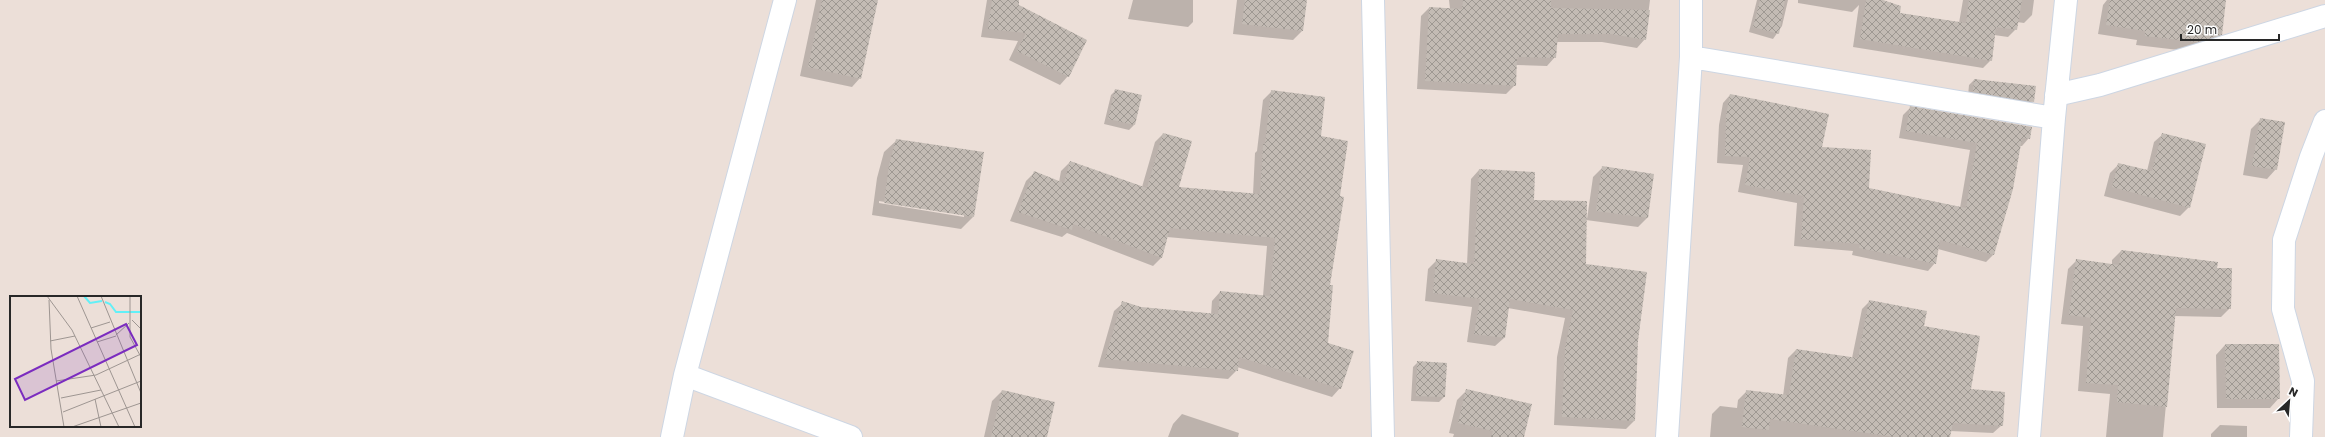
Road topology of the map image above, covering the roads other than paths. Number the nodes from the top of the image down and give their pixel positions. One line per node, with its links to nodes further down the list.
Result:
1 (785, 0): 10 (street)
2 (1373, 0): 13 (street)
3 (1690, 0): 6 (street)
4 (2066, 0): 7 (street)
5 (2325, 16): 7 (street)
6 (1691, 57): 8 (street); 14 (street)
7 (2056, 95): 8 (street)
8 (2054, 118): 15 (street)
9 (2325, 121): 16 (street)
10 (686, 375): 11 (street); 12 (street)
11 (672, 437)
12 (851, 437)
13 (1384, 437)
14 (1667, 437)
15 (2030, 437)
16 (2301, 437)

